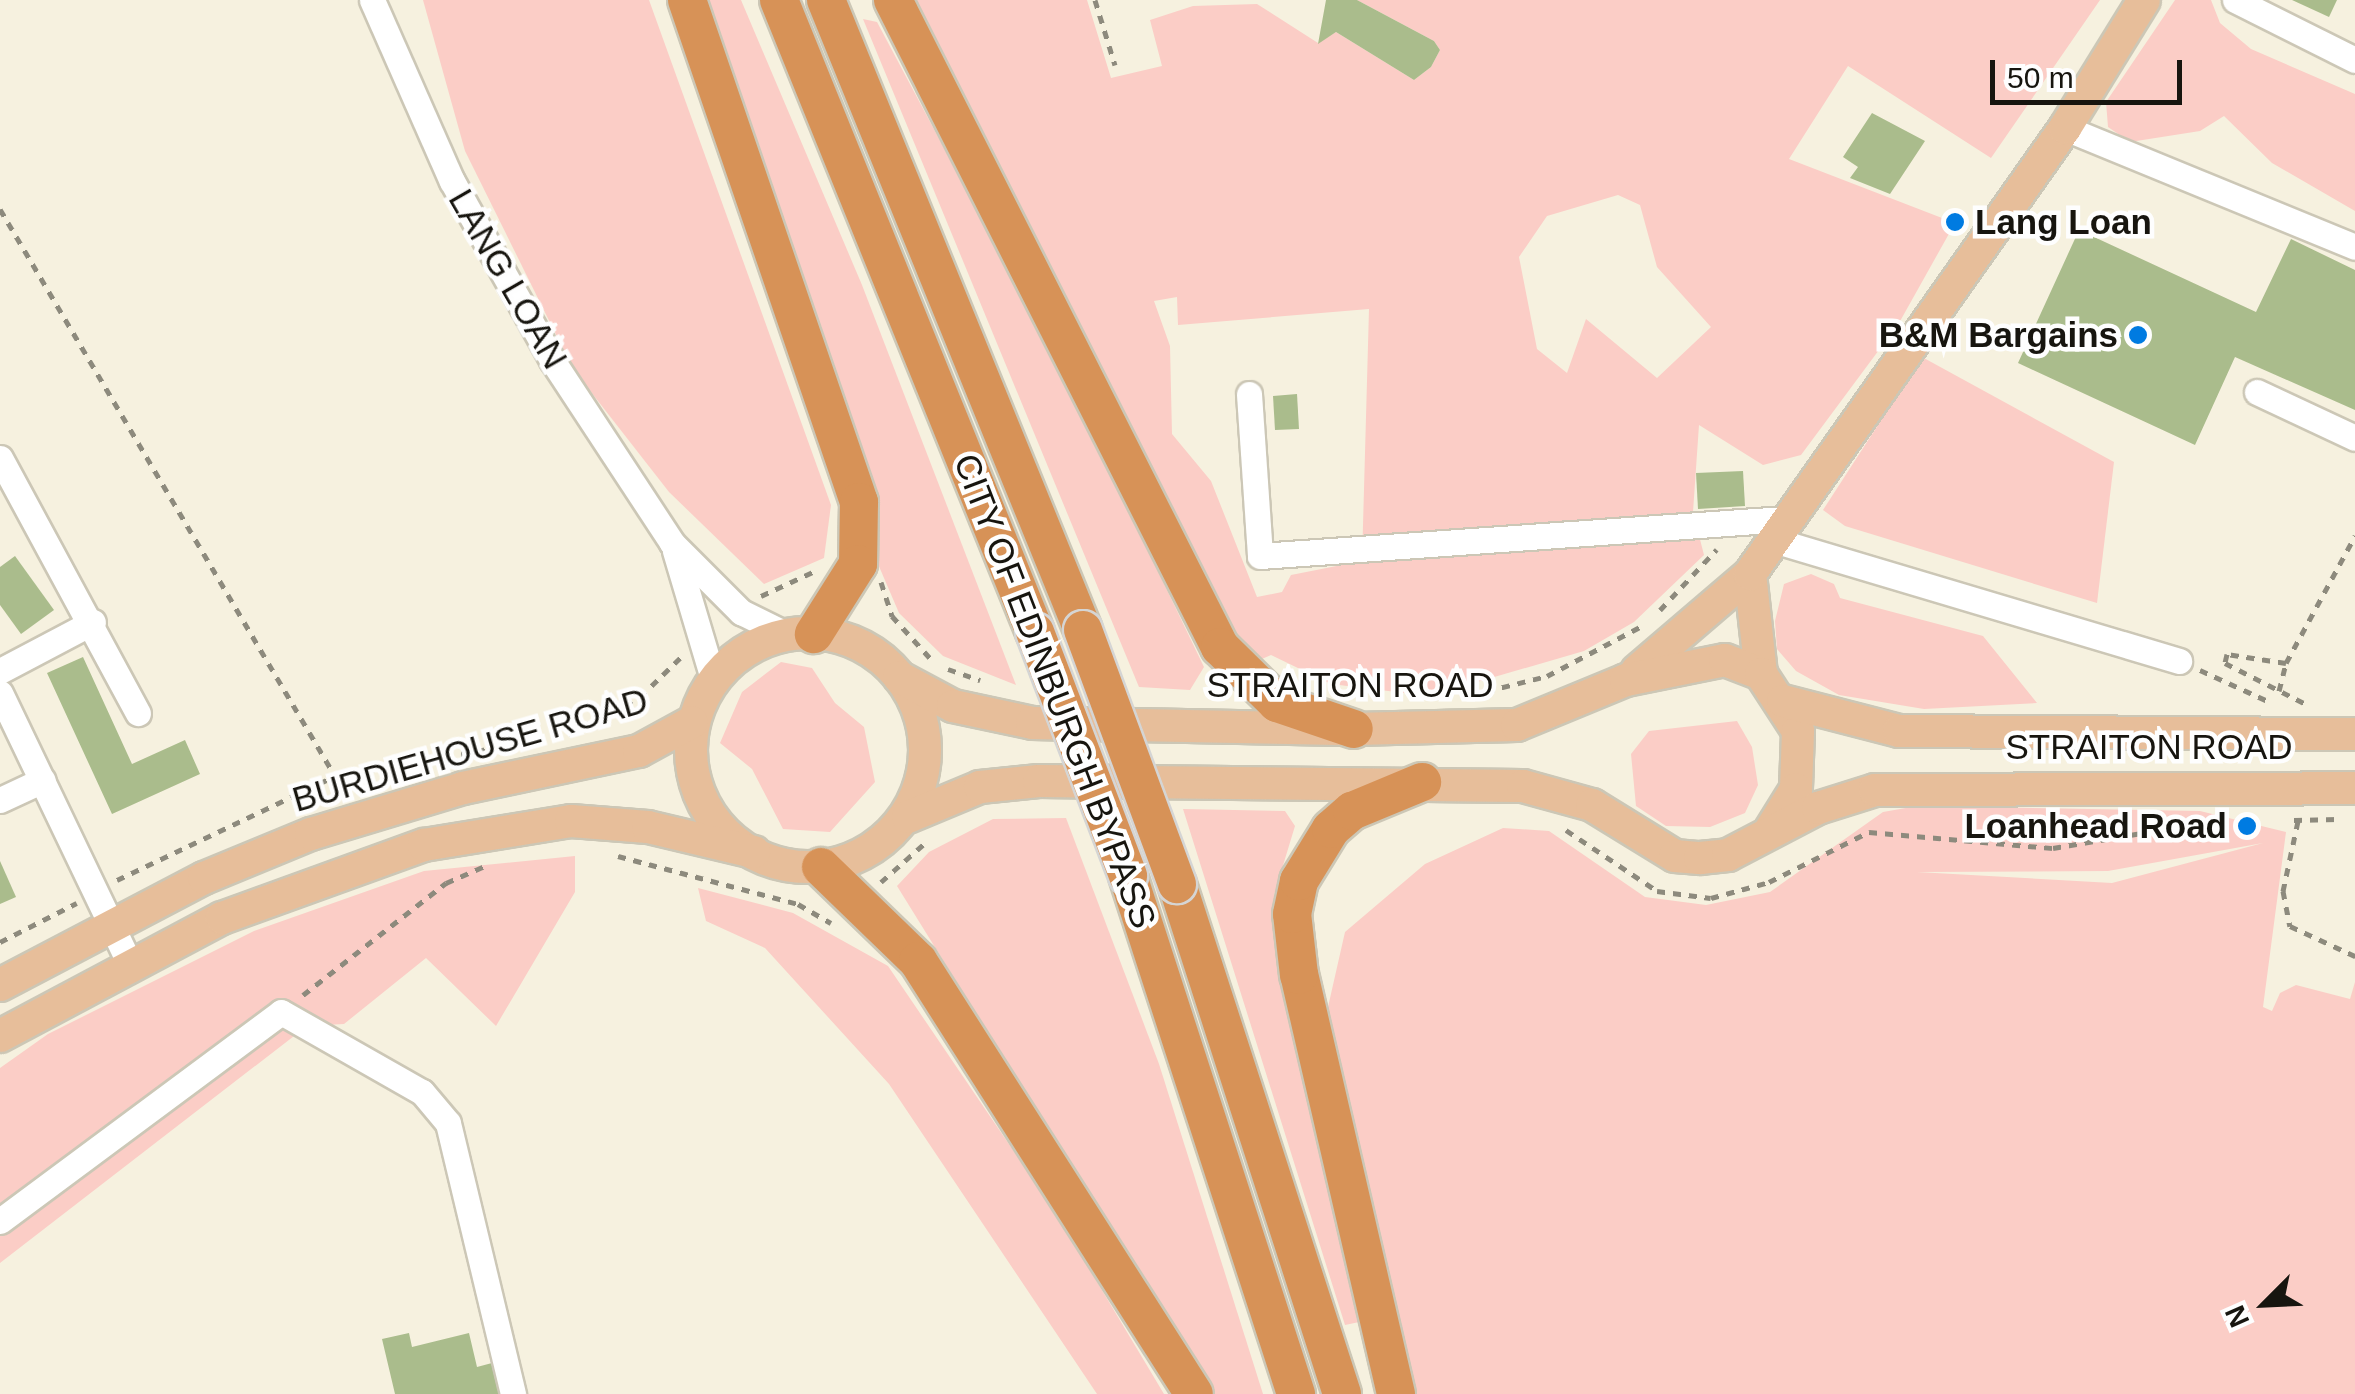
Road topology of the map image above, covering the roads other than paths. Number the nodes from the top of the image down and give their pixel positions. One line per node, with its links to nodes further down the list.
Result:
1 (372, 0): 18 (street, LANG LOAN)
2 (687, 0): 21 (highway)
3 (779, 0): 49 (highway, CITY OF EDINBURGH BYPASS, bridge)
4 (826, 0): 50 (highway, CITY OF EDINBURGH BYPASS, bridge)
5 (893, 0): 32 (highway)
6 (2144, 0): 11 (main road)
7 (2235, 0): 8 (street)
8 (2262, 16): 9 (street); 10 (street)
9 (2355, 46)
10 (2355, 60)
11 (2065, 128): 12 (street); 17 (main road)
12 (2355, 247)
13 (2258, 392): 15 (street)
14 (1249, 394): 17 (street)
15 (2355, 438)
16 (0, 458): 20 (street)
17 (1777, 529): 19 (main road); 22 (street)
18 (672, 543): 21 (street, LANG LOAN); 25 (street, LANG LOAN)
19 (1750, 574): 24 (main road); 27 (main road)
20 (93, 622): 23 (street); 30 (street)
21 (801, 634): 25 (main road); 26 (main road)
22 (2179, 661)
23 (0, 672)
24 (1761, 674): 27 (main road, STRAITON ROAD); 29 (main road)
25 (712, 675): 31 (main road)
26 (899, 677): 32 (main road, STRAITON ROAD); 38 (main road)
27 (1626, 680): 32 (main road, STRAITON ROAD)
28 (0, 693): 34 (street)
29 (1783, 701): 33 (main road, STRAITON ROAD); 39 (main road)
30 (138, 714)
31 (692, 722): 40 (main road); 42 (main road, BURDIEHOUSE ROAD)
32 (1354, 729)
33 (2355, 734)
34 (43, 780): 37 (street); 42 (street)
35 (1422, 782): 38 (main road, STRAITON ROAD); 39 (main road, STRAITON ROAD); 51 (highway)
36 (2355, 788): 39 (main road, STRAITON ROAD)
37 (0, 800)
38 (908, 817): 41 (main road)
39 (1770, 830)
40 (754, 852): 41 (main road); 43 (main road)
41 (820, 867): 48 (highway)
42 (110, 924): 43 (street); 44 (main road, BURDIEHOUSE ROAD)
43 (128, 962): 45 (main road)
44 (0, 985)
45 (0, 1036)
46 (0, 1221): 47 (street)
47 (513, 1394)
48 (1194, 1394)
49 (1296, 1394)
50 (1342, 1394)
51 (1396, 1394)

